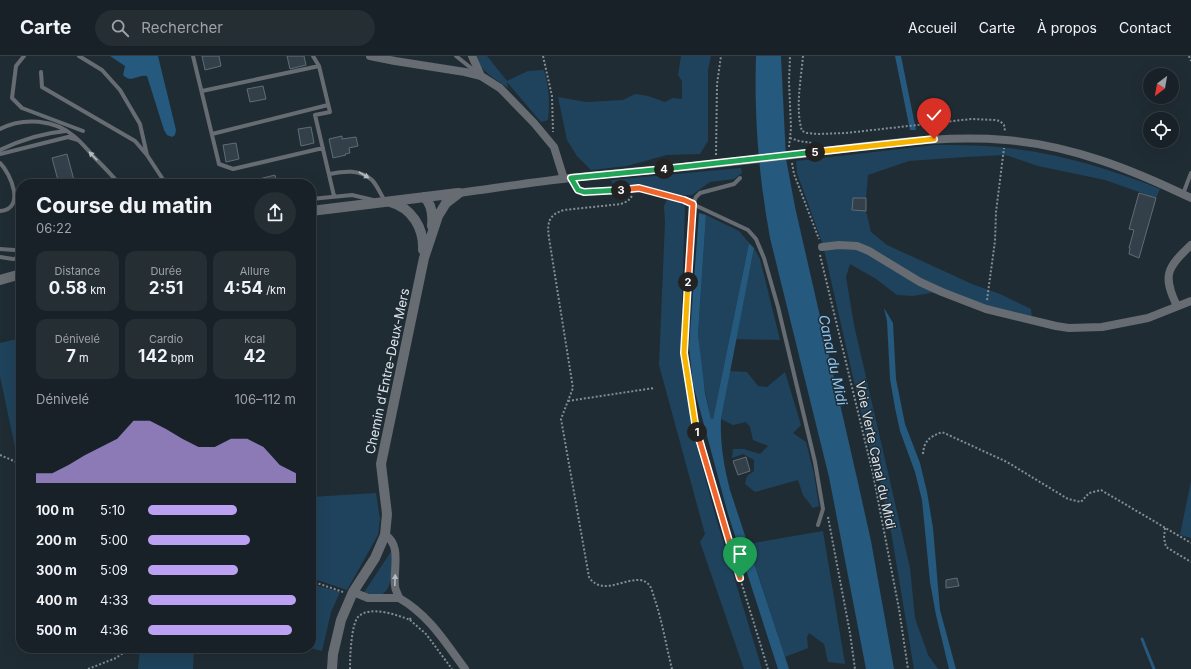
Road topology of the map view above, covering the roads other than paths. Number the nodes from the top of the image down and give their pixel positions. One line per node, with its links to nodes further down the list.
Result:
1 (24, 56): 15 (lane)
2 (79, 56): 21 (lane)
3 (193, 56): 11 (lane)
4 (314, 56): 8 (lane)
5 (370, 56): 10 (street)
6 (456, 56): 10 (lane)
7 (472, 56): 10 (street)
8 (319, 66): 11 (lane); 12 (lane)
9 (41, 72): 21 (lane)
10 (481, 76): 25 (street)
11 (202, 91): 16 (lane)
12 (328, 105): 16 (lane); 18 (lane)
13 (0, 129): 14 (lane)
14 (66, 131): 17 (lane); 19 (lane)
15 (83, 131)
16 (212, 134): 18 (lane)
17 (78, 140): 20 (lane); 27 (lane, one-way to 17)
18 (323, 148): 24 (lane)
19 (0, 150)
20 (0, 154)
21 (147, 155): 28 (lane)
22 (0, 163): 37 (lane)
23 (1191, 173): 31 (lane)
24 (330, 174): 30 (lane); 34 (lane, one-way to 34)
25 (567, 178): 29 (street); 31 (street); 35 (lane)
26 (740, 178): 35 (lane)
27 (115, 179)
28 (163, 179)
29 (459, 192): 32 (street); 39 (street, Chemin d'Entre-Deux-Mers)
30 (334, 196): 33 (lane); 34 (lane)
31 (1187, 196)
32 (422, 197): 34 (street); 38 (street, Chemin d'Entre-Deux-Mers); 39 (street, Chemin d'Entre-Deux-Mers)
33 (316, 198)
34 (388, 202): 36 (street); 38 (street, Chemin d'Entre-Deux-Mers)
35 (693, 204): 51 (lane)
36 (316, 210)
37 (0, 211)
38 (418, 225): 45 (street, Chemin d'Entre-Deux-Mers)
39 (431, 234): 45 (street, Chemin d'Entre-Deux-Mers)
40 (1191, 245): 50 (street)
41 (822, 246): 50 (street)
42 (0, 248): 43 (lane)
43 (16, 250)
44 (0, 257): 46 (lane)
45 (424, 258): 52 (street, Chemin d'Entre-Deux-Mers)
46 (16, 259)
47 (16, 275): 48 (street)
48 (0, 280)
49 (1191, 301): 50 (street)
50 (1176, 306)
51 (818, 525)
52 (385, 535): 53 (street, Chemin d'Entre-Deux-Mers); 54 (street, one-way to 52)
53 (352, 593): 54 (street); 55 (street, Chemin d'Entre-Deux-Mers)
54 (399, 598): 56 (street)
55 (332, 669)
56 (465, 669)

